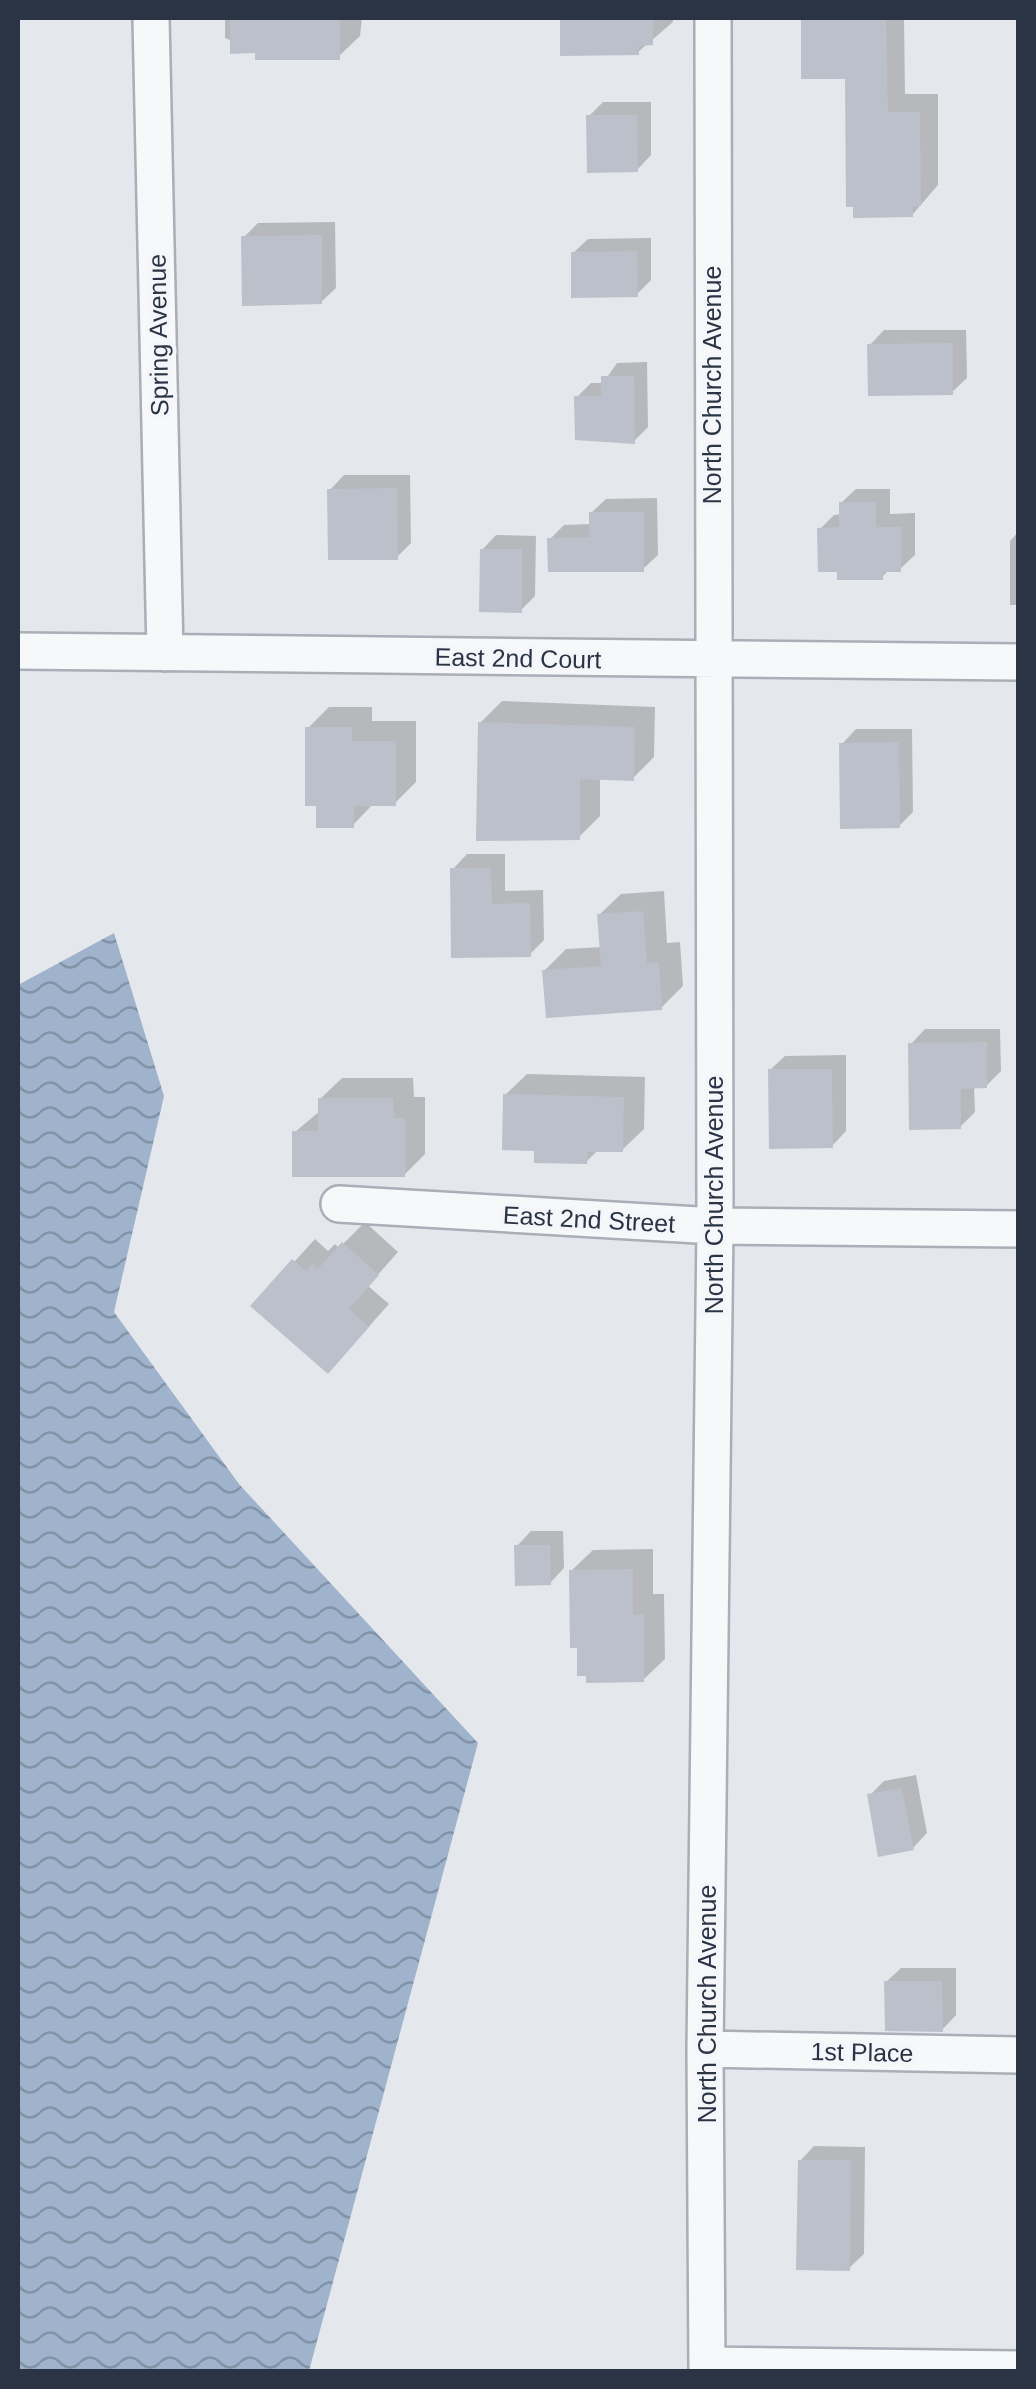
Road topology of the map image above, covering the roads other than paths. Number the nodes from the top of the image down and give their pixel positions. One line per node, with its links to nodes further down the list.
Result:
1 (151, 18): 4 (street, Spring Avenue)
2 (713, 18): 5 (street, North Church Avenue)
3 (18, 651): 4 (street, East 2nd Court)
4 (165, 653): 5 (street, East 2nd Court)
5 (712, 661): 6 (street, East 2nd Court); 8 (street, North Church Avenue)
6 (1018, 662)
7 (340, 1204): 8 (street, East 2nd Street)
8 (714, 1226): 9 (street, East 2nd Street); 10 (street, North Church Avenue)
9 (1018, 1230)
10 (705, 2048): 11 (street, 1st Place); 12 (street, North Church Avenue)
11 (1018, 2055)
12 (708, 2368): 13 (street)
13 (1018, 2369)

